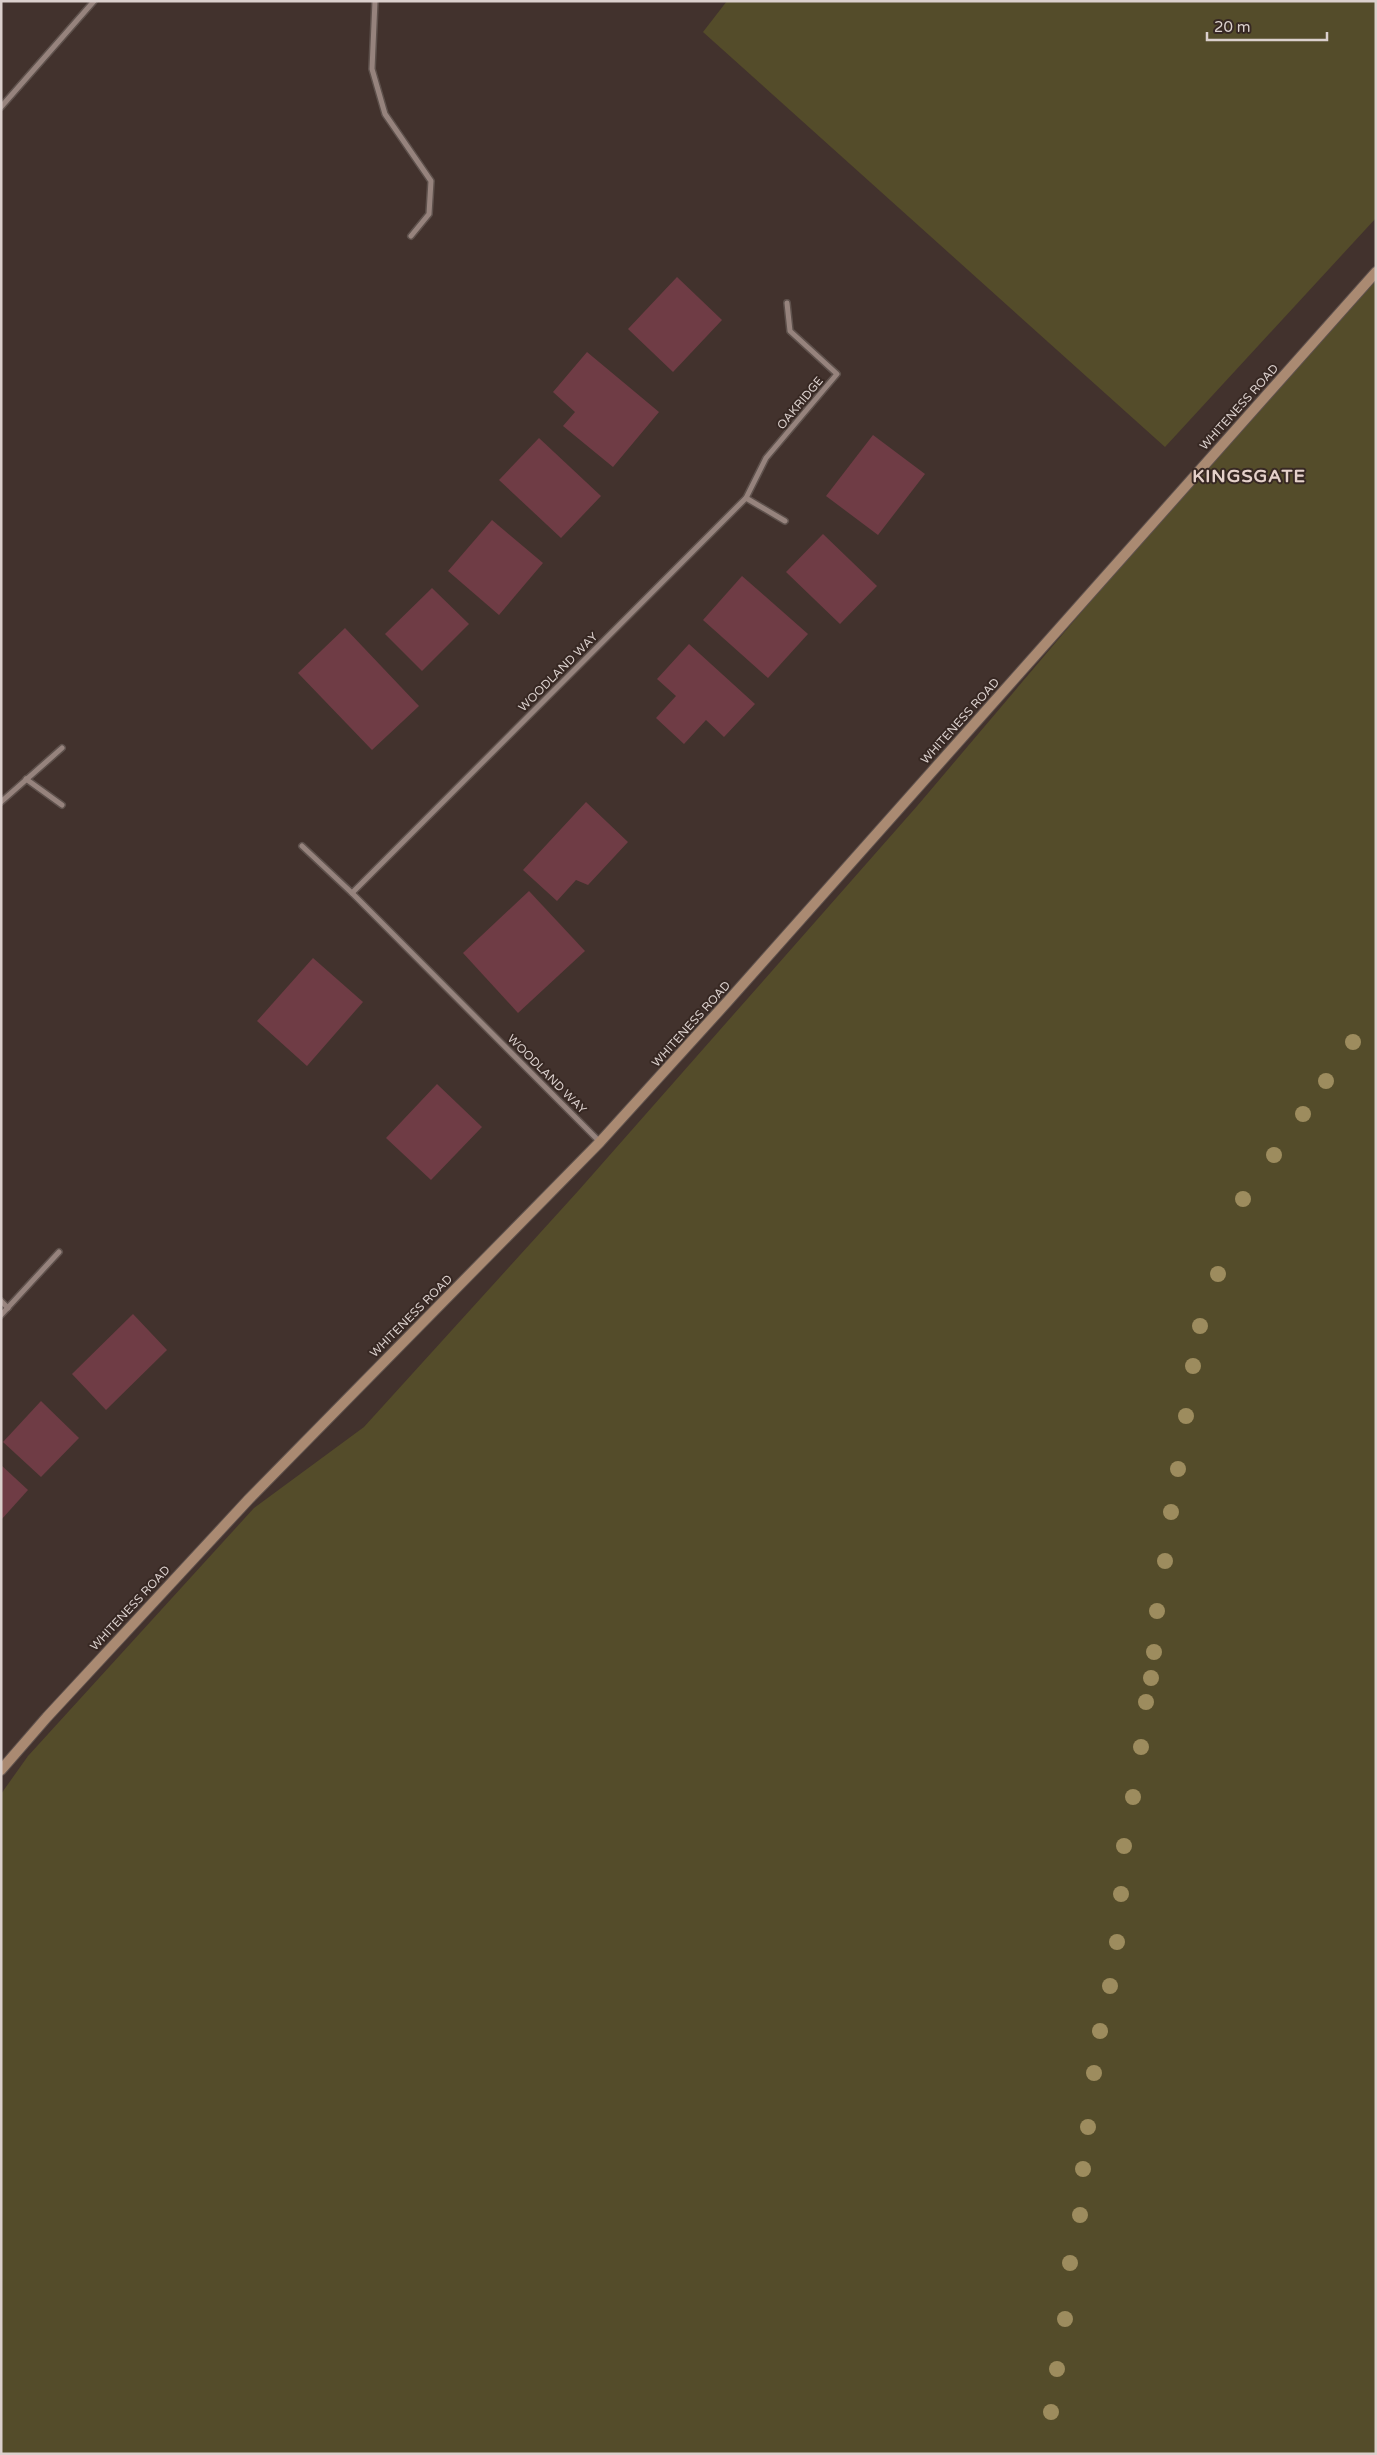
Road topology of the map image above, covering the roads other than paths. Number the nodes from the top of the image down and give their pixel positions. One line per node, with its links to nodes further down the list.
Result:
1 (94, 1): 3 (street)
2 (375, 1): 4 (street)
3 (1, 107)
4 (411, 236)
5 (1376, 272): 15 (main road, WHITENESS ROAD)
6 (787, 303): 7 (street, OAKRIDGE)
7 (746, 498): 8 (street); 14 (street, WOODLAND WAY)
8 (785, 521)
9 (62, 748): 10 (street)
10 (26, 779): 11 (street); 12 (street)
11 (1, 802)
12 (62, 805)
13 (302, 846): 14 (street, WOODLAND WAY)
14 (352, 893): 15 (street, WOODLAND WAY)
15 (600, 1142): 20 (main road, WHITENESS ROAD)
16 (59, 1252): 18 (street)
17 (1, 1301): 18 (street)
18 (8, 1308): 19 (street)
19 (1, 1315)
20 (1, 1770)

